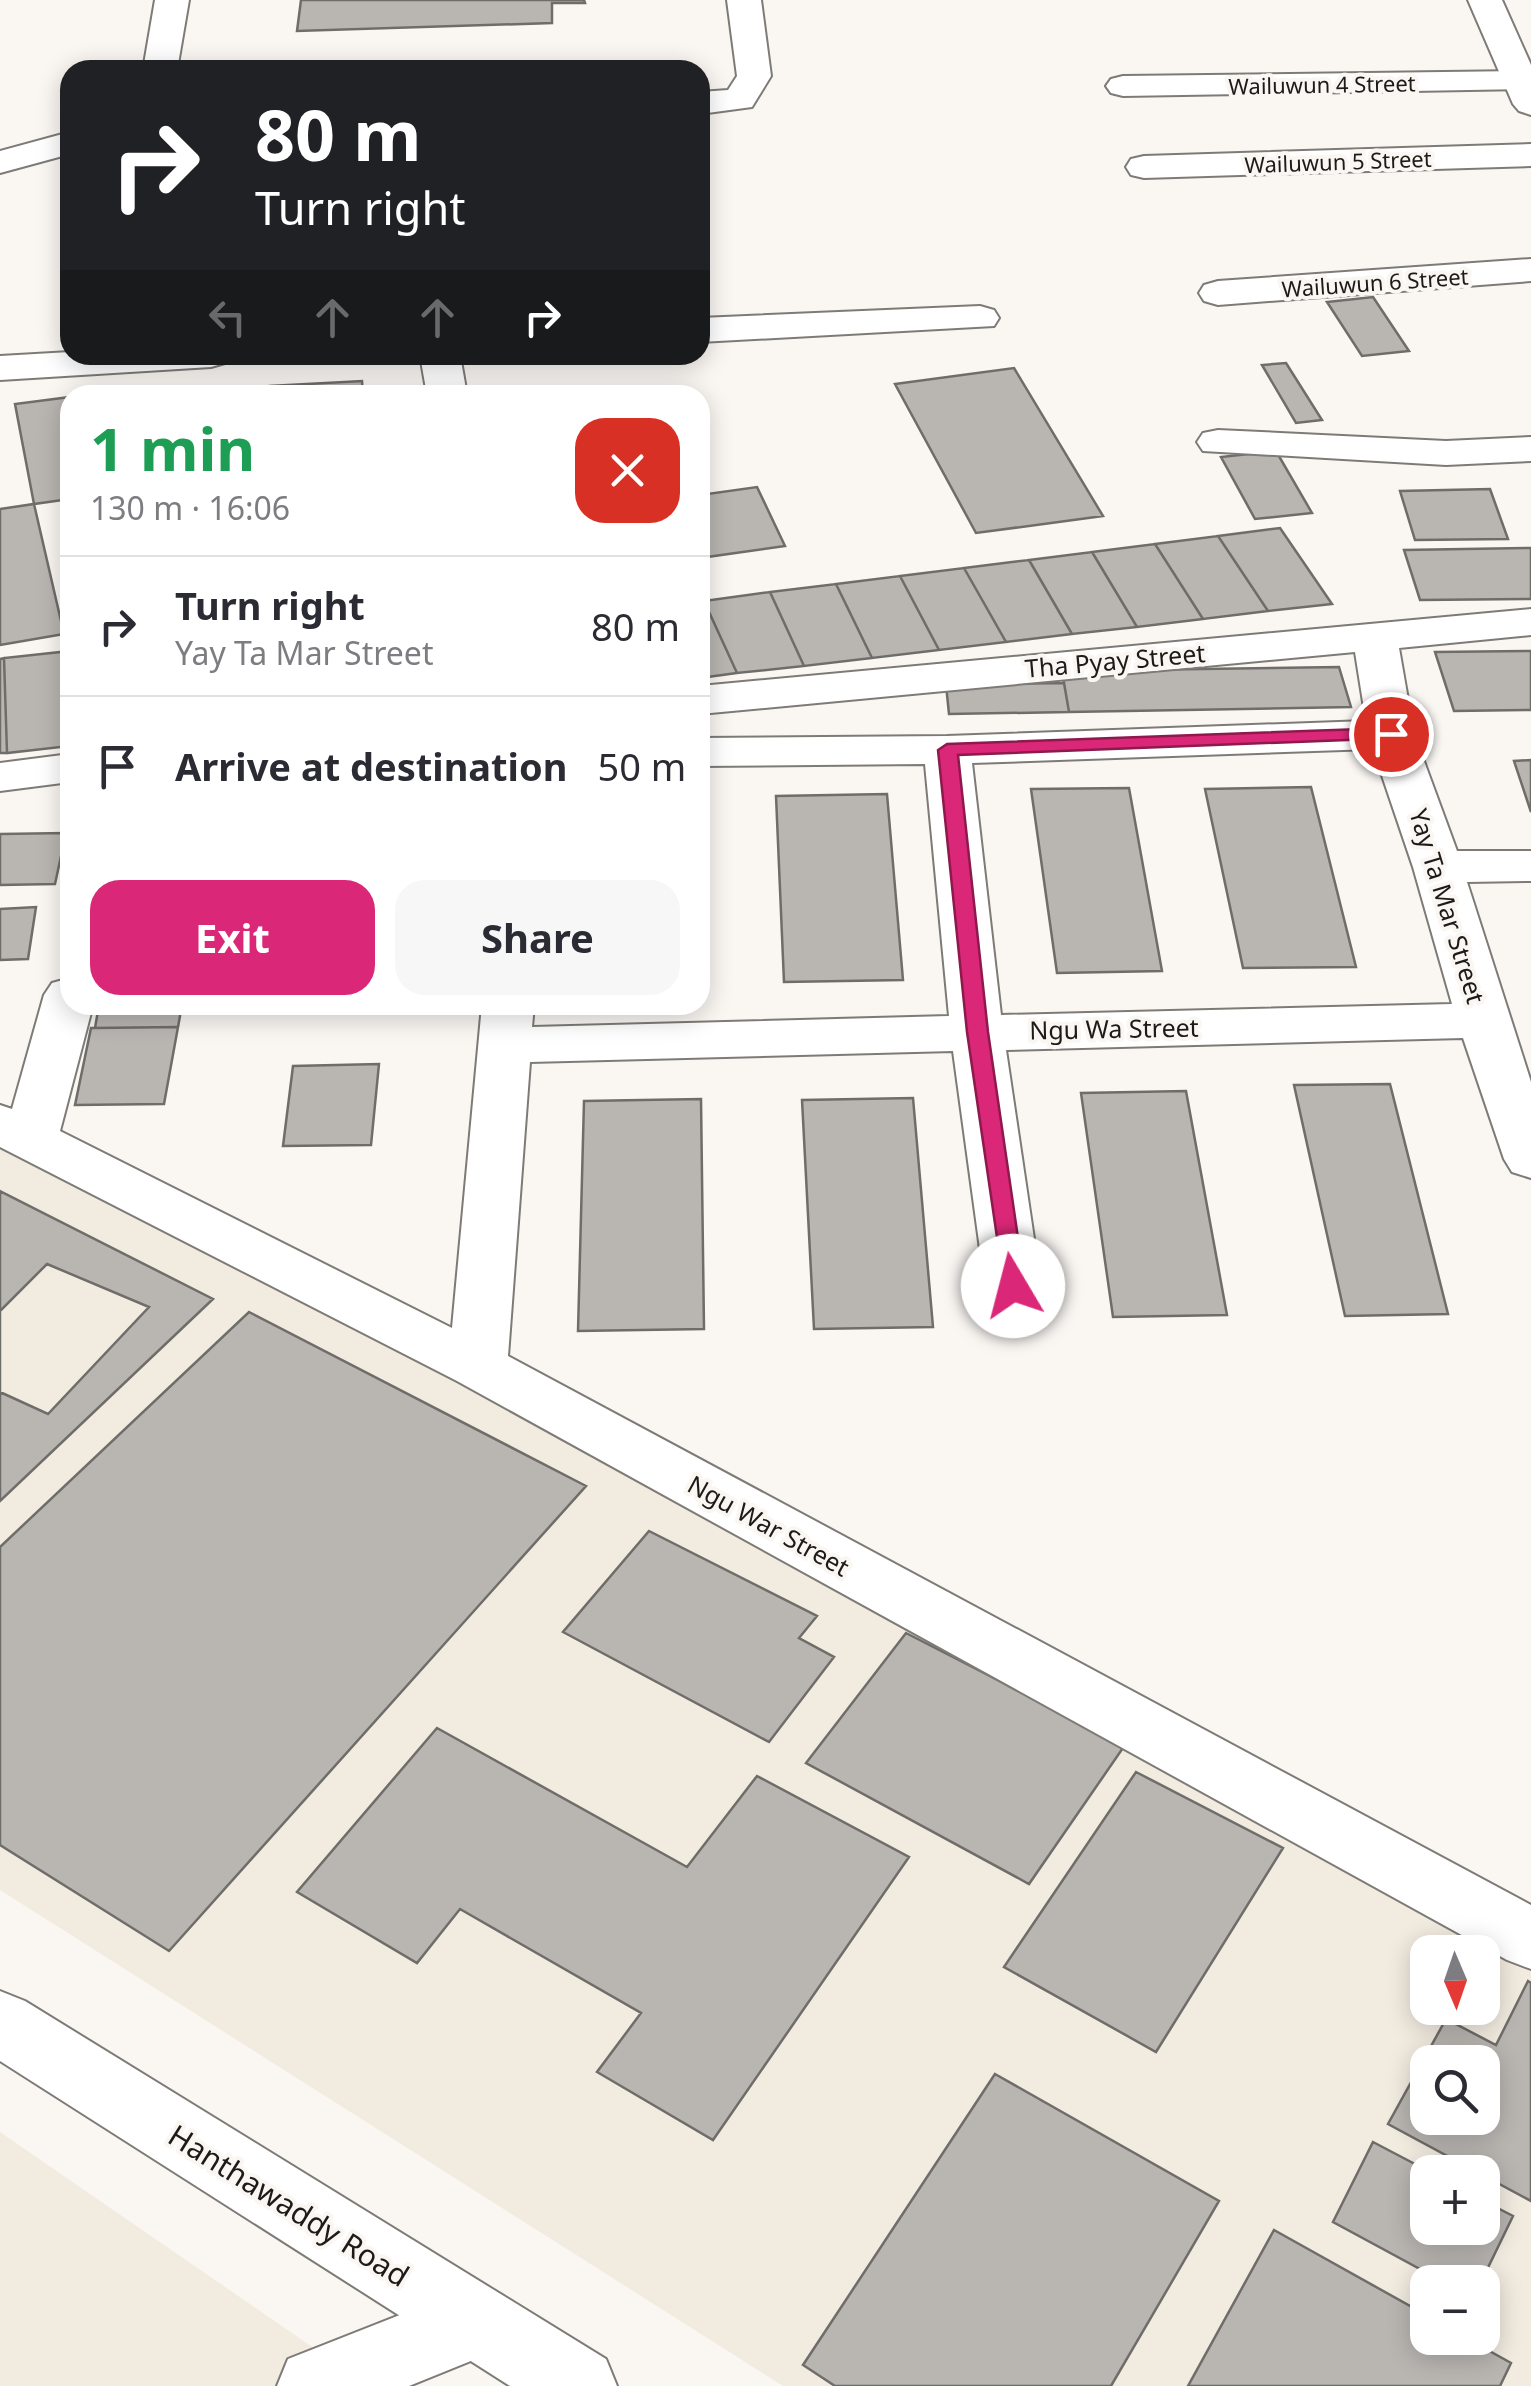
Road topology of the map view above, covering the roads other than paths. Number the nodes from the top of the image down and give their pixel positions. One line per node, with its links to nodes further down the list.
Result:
1 (172, 0): 4 (street)
2 (744, 0): 7 (street)
3 (1485, 0): 6 (street)
4 (162, 60)
5 (1124, 86): 6 (street, Wailuwun 4 Street)
6 (1526, 92)
7 (710, 102)
8 (60, 146): 10 (street)
9 (1531, 154): 11 (street, Wailuwun 5 Street)
10 (0, 162)
11 (1144, 167)
12 (1531, 270): 13 (street, Wailuwun 6 Street)
13 (1218, 293)
14 (980, 318): 15 (street)
15 (710, 330)
16 (60, 364): 17 (street)
17 (0, 368)
18 (1218, 442): 19 (street)
19 (1531, 449)
20 (1531, 622): 21 (street, Tha Pyay Street)
21 (1374, 636): 22 (street, Tha Pyay Street); 23 (street, Yay Ta Mar Street)
22 (710, 699)
23 (1391, 734): 24 (street); 29 (street, Yay Ta Mar Street)
24 (947, 750): 25 (street); 33 (street)
25 (710, 752)
26 (60, 769): 27 (street)
27 (0, 776)
28 (1531, 866): 29 (street)
29 (1438, 867): 31 (street, Yay Ta Mar Street)
30 (62, 1015): 34 (street)
31 (1483, 1020): 33 (street, Ngu Wa Street); 35 (street, Yay Ta Mar Street)
32 (507, 1025): 33 (street, Ngu Wa Street); 37 (street)
33 (978, 1032): 36 (street)
34 (15, 1132): 37 (street, Ngu War Street)
35 (1531, 1159)
36 (1013, 1286)
37 (478, 1366): 38 (street, Ngu War Street)
38 (1531, 1939)
39 (0, 2023): 40 (street, Hanthawaddy Road)
40 (476, 2322): 41 (street); 42 (street, Hanthawaddy Road)
41 (315, 2386)
42 (579, 2386)

